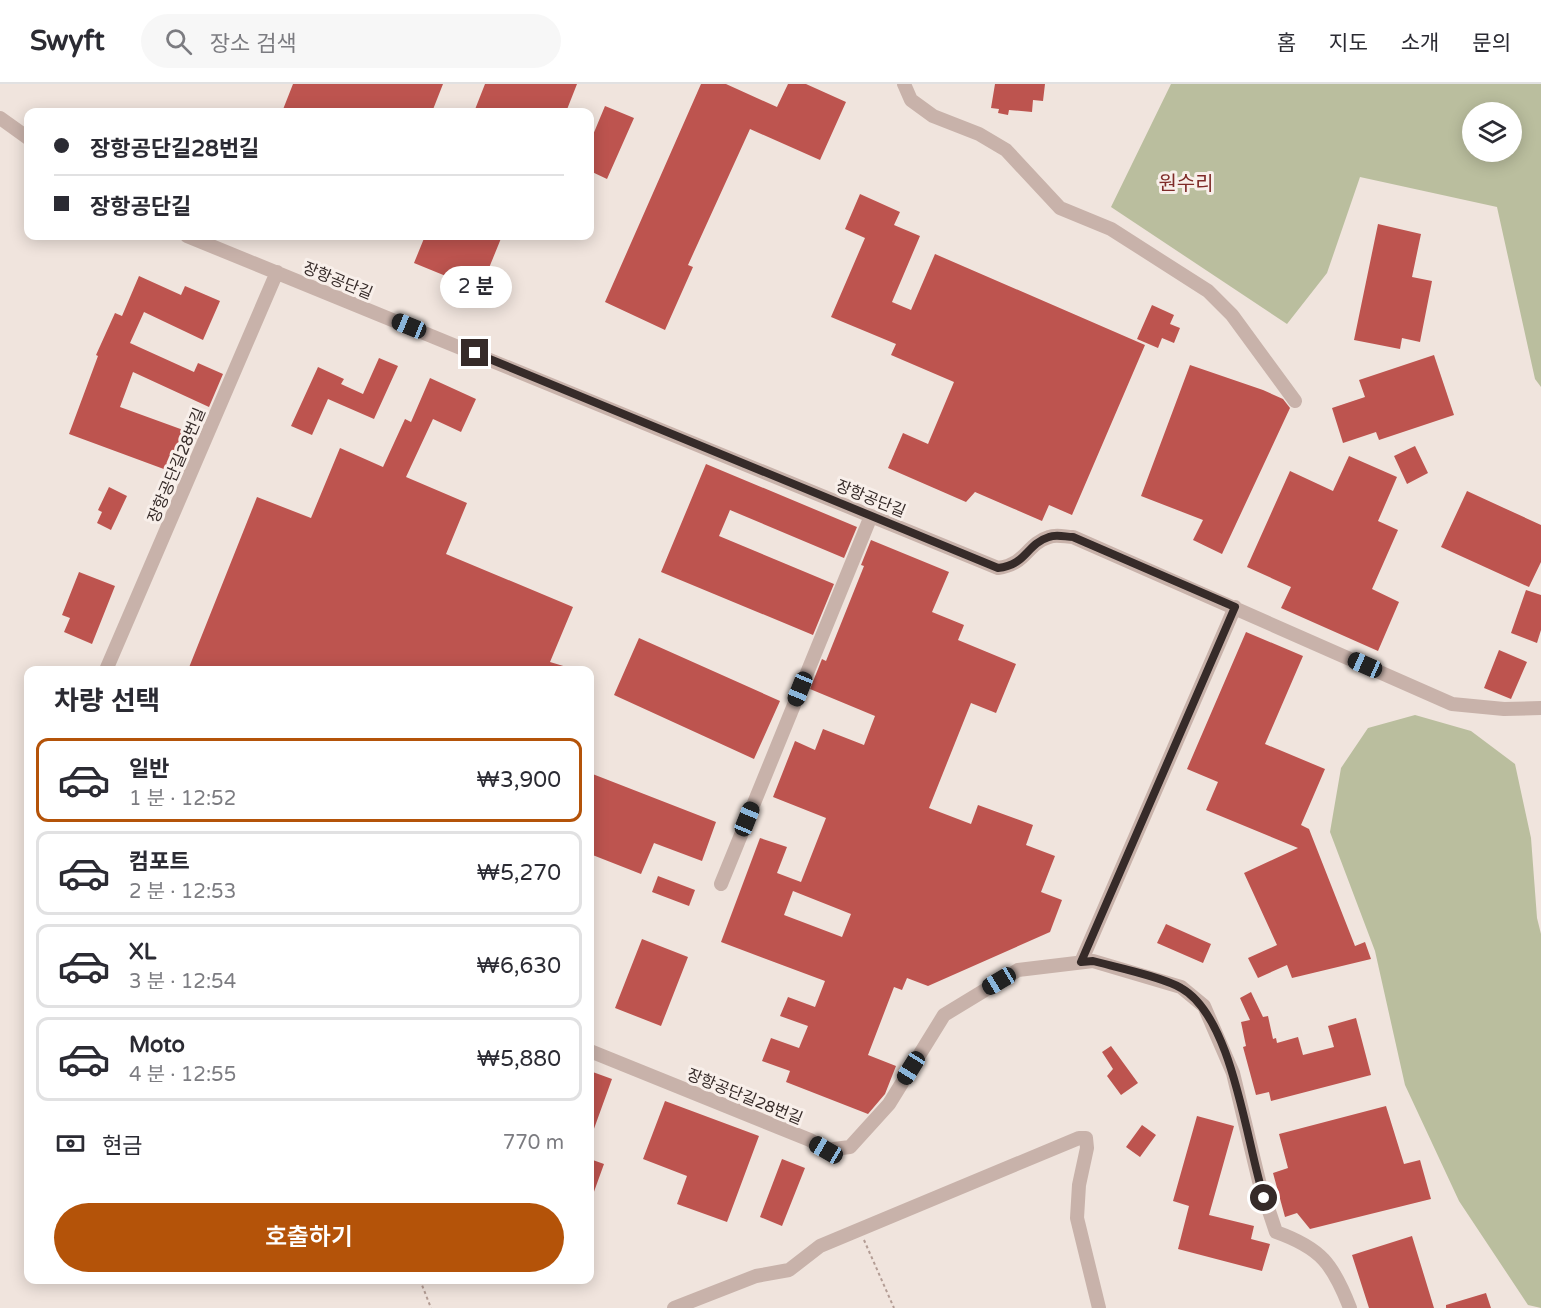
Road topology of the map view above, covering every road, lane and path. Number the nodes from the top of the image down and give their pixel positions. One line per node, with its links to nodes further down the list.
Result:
1 (904, 84): 6 (street)
2 (0, 118): 3 (street)
3 (24, 135)
4 (197, 240): 5 (street, 장항공단길)
5 (277, 272): 7 (street, 장항공단길); 9 (street, 장항공단길28번길)
6 (1295, 401)
7 (871, 516): 8 (street, 장항공단길); 11 (street)
8 (1235, 607): 10 (street, 장항공단길); 12 (street)
9 (108, 666)
10 (1541, 708)
11 (721, 884)
12 (1081, 962): 13 (street, 장항공단길28번길); 20 (street, 장항공단길28번길)
13 (594, 1053)
14 (860, 1229): 17 (street); 18 (path); 19 (street)
15 (422, 1284): 16 (path)
16 (431, 1308)
17 (674, 1308)
18 (894, 1308)
19 (1099, 1308)
20 (1350, 1308)

